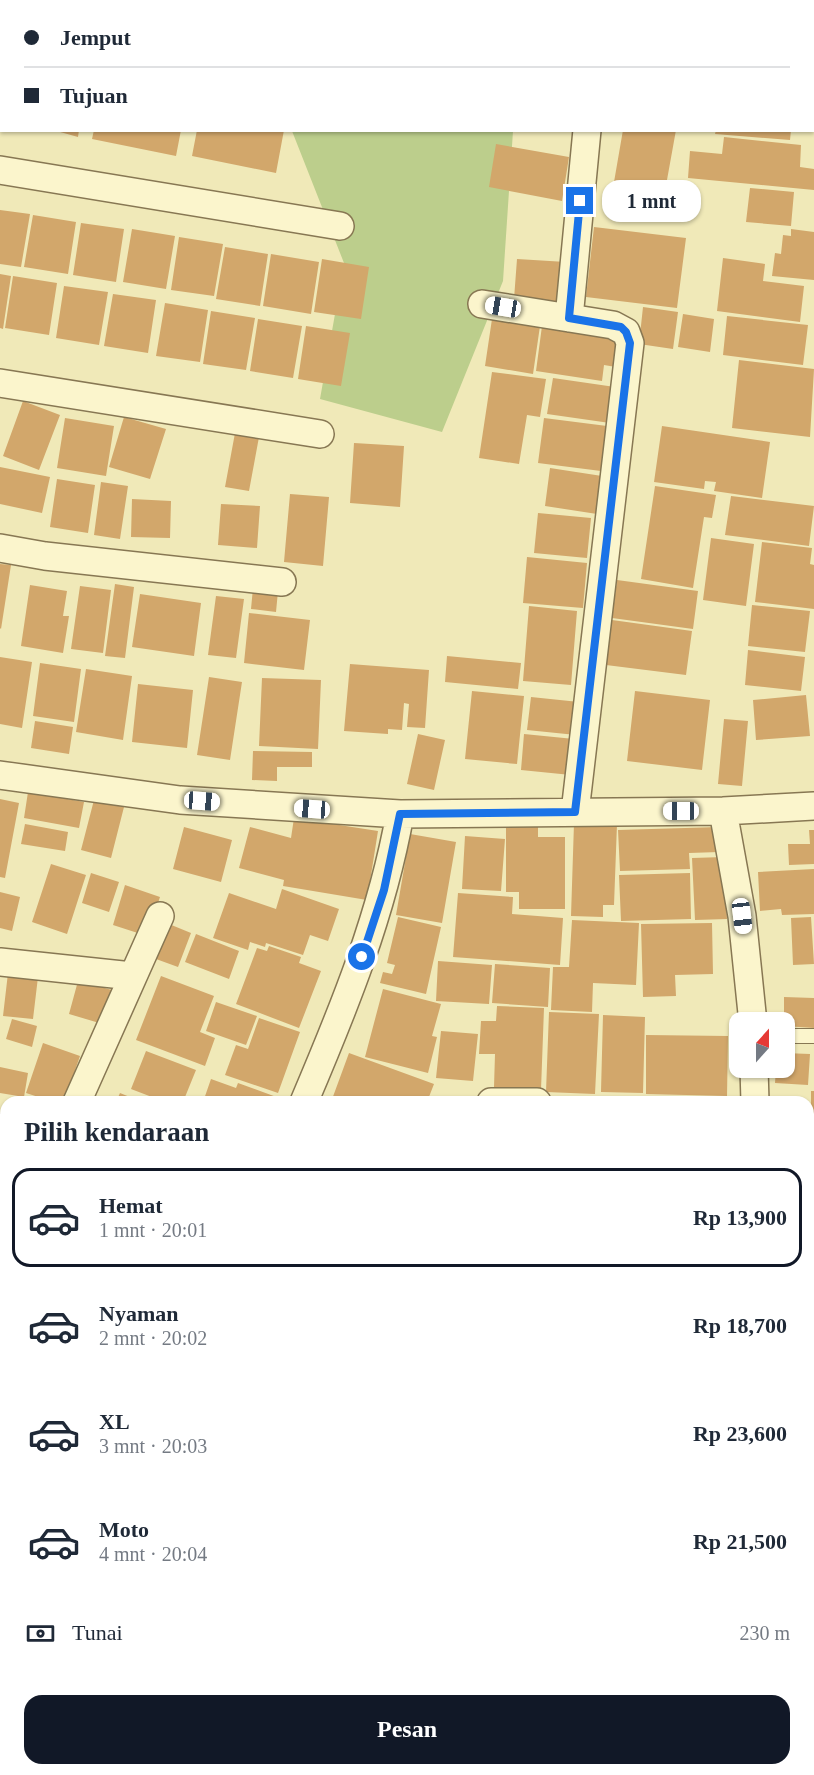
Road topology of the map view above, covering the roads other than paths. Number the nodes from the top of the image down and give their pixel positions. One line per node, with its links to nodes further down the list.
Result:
1 (587, 132): 5 (street)
2 (0, 170): 3 (street)
3 (340, 226)
4 (482, 304): 5 (street)
5 (569, 318): 13 (street)
6 (0, 383): 7 (street)
7 (320, 434)
8 (0, 548): 9 (street)
9 (282, 582)
10 (0, 775): 14 (street)
11 (814, 806): 12 (street)
12 (723, 811): 13 (street); 18 (street)
13 (575, 812): 14 (street)
14 (400, 814): 23 (street)
15 (160, 916): 17 (street)
16 (0, 962): 17 (street)
17 (132, 976): 22 (street)
18 (752, 1012)
19 (795, 1036): 20 (lane)
20 (814, 1036)
21 (754, 1078): 24 (street)
22 (80, 1096)
23 (306, 1096)
24 (755, 1096)

